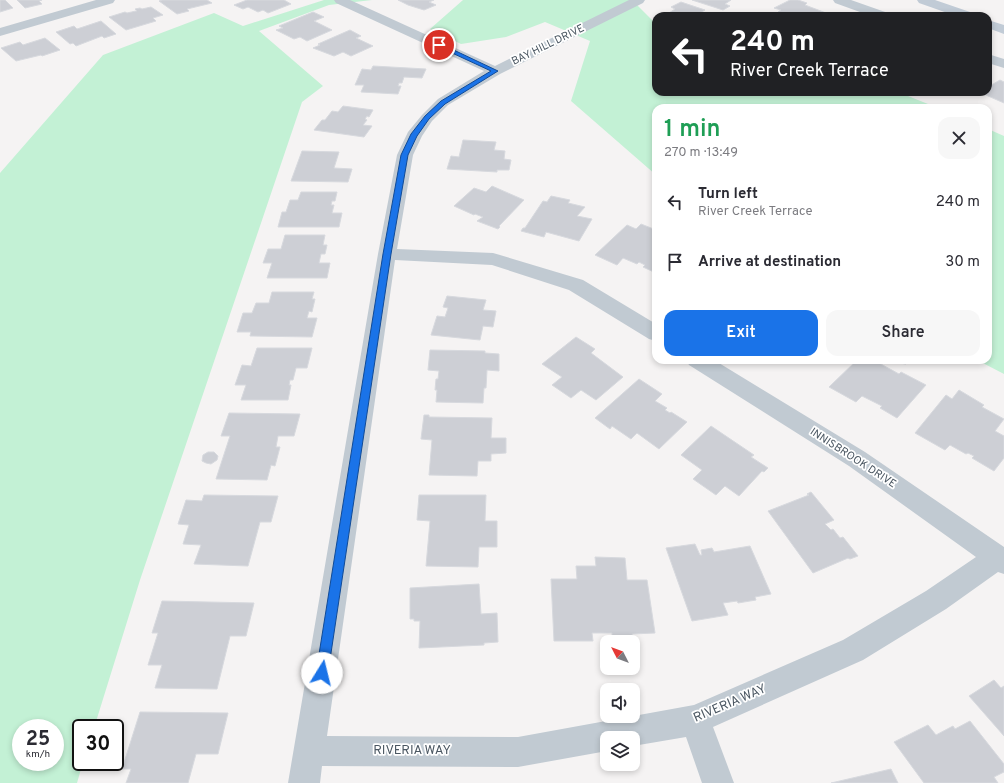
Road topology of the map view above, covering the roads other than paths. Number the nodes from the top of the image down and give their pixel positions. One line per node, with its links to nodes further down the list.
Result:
1 (109, 0): 10 (street)
2 (340, 0): 13 (street)
3 (639, 0): 13 (street, BAY HILL DRIVE)
4 (839, 0): 6 (street)
5 (923, 0): 7 (main road)
6 (872, 12)
7 (957, 12)
8 (992, 26): 9 (main road)
9 (1004, 30)
10 (0, 32)
11 (992, 60): 12 (street)
12 (1004, 64)
13 (495, 71): 14 (street, BAY HILL DRIVE)
14 (387, 254): 15 (street); 19 (street, BAY HILL DRIVE)
15 (652, 332)
16 (703, 364): 17 (street, INNISBROOK DRIVE)
17 (1001, 559): 18 (street, RIVERIA WAY)
18 (695, 720): 19 (street, RIVERIA WAY); 21 (street)
19 (310, 751): 20 (street, BAY HILL DRIVE)
20 (304, 783)
21 (718, 783)

